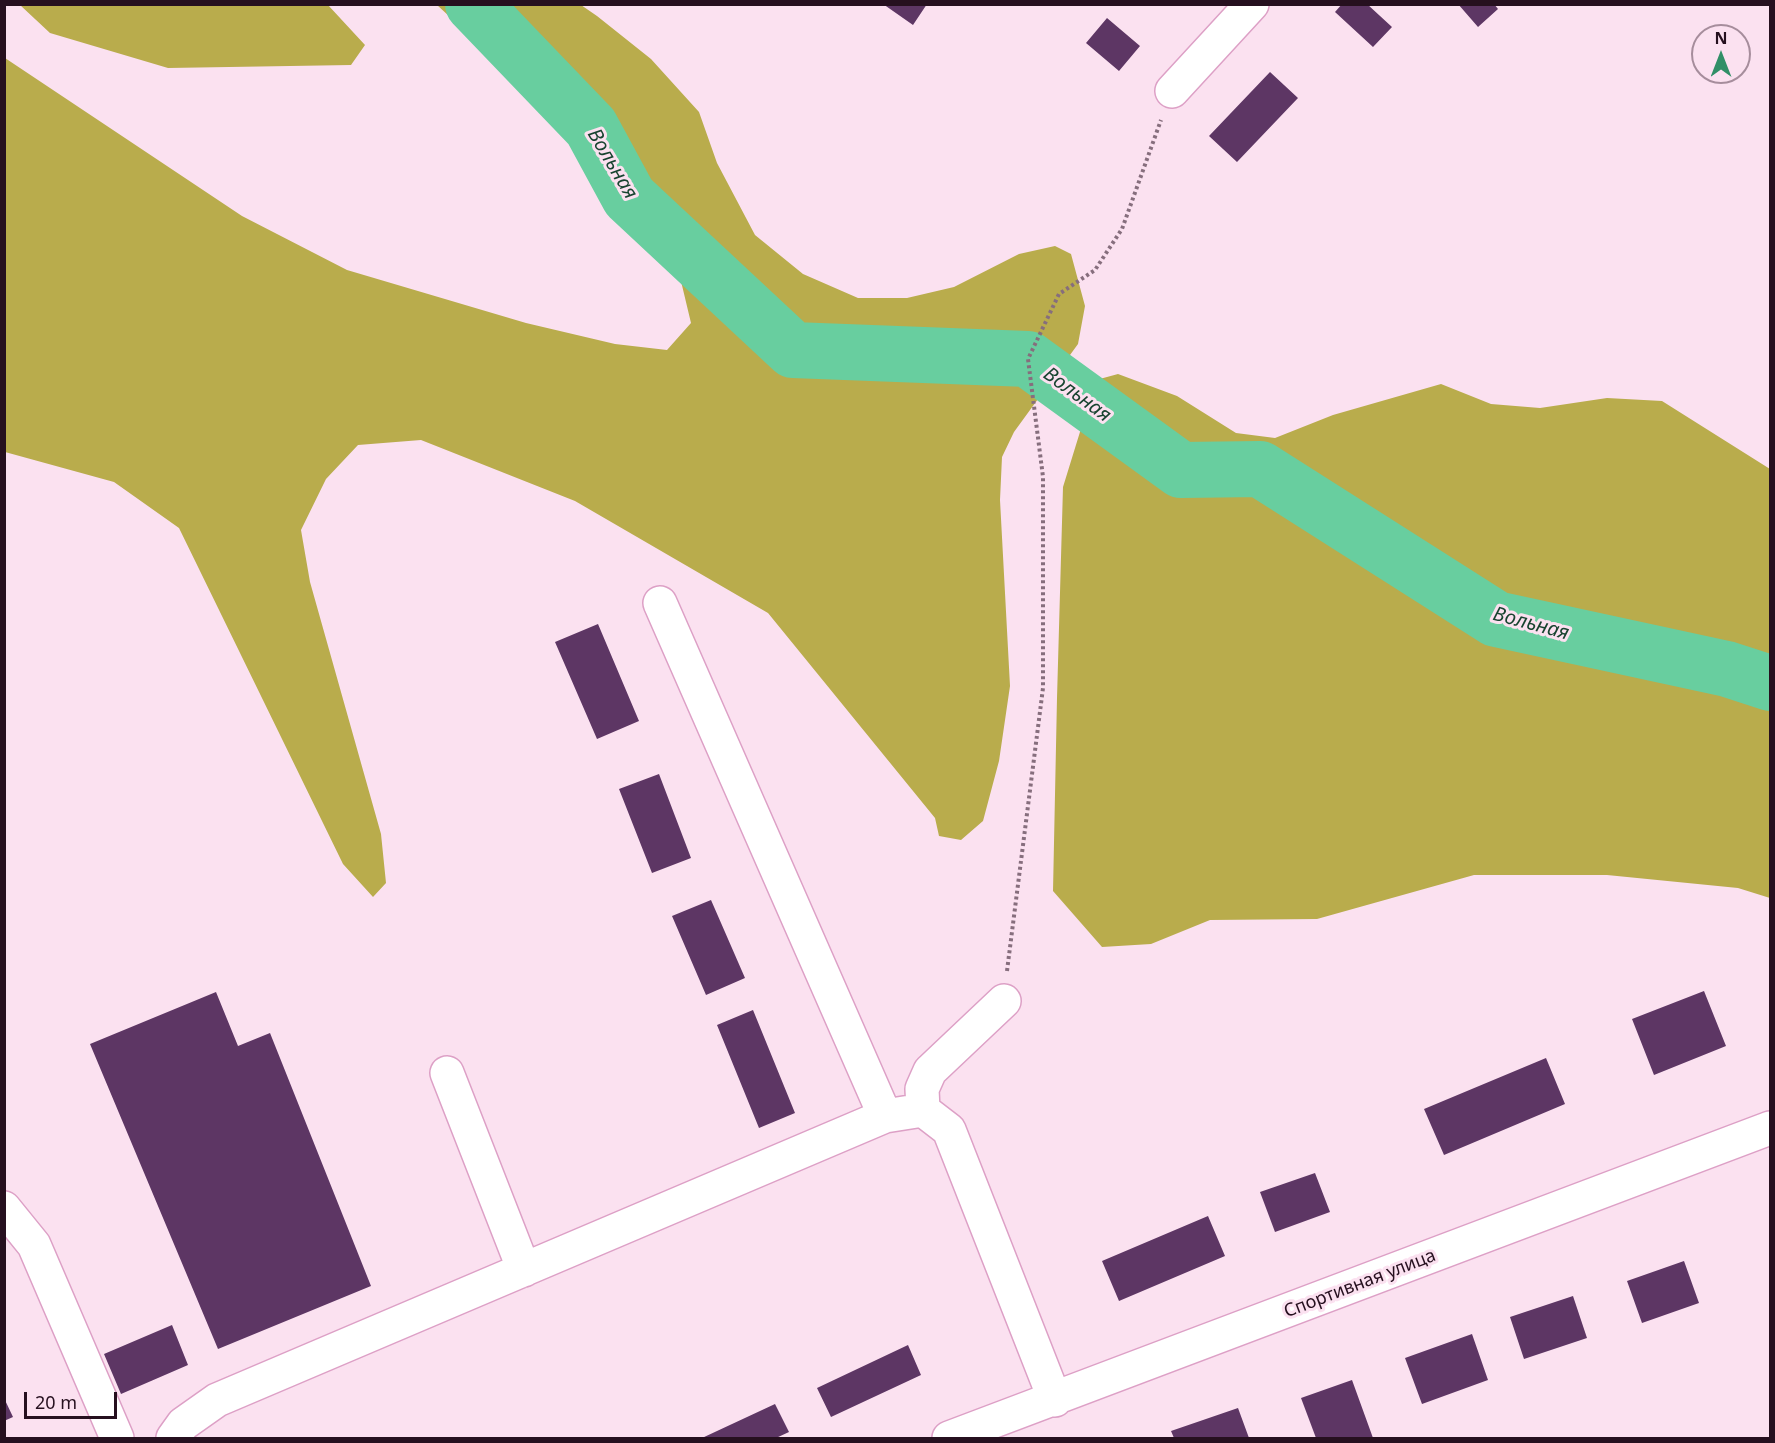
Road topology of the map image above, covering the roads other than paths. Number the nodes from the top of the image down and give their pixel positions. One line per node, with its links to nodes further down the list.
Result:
1 (1252, 4): 2 (street)
2 (1172, 91)
3 (660, 603): 7 (street)
4 (1004, 1001): 6 (street)
5 (447, 1073): 10 (street)
6 (923, 1110): 7 (street); 11 (street)
7 (885, 1116): 10 (street)
8 (1770, 1128): 11 (street, Спортивная улица)
9 (4, 1208): 13 (street)
10 (524, 1270): 14 (street)
11 (1054, 1400): 12 (street, Спортивная улица)
12 (988, 1431): 15 (street, Спортивная улица)
13 (117, 1438)
14 (173, 1438)
15 (949, 1438)

